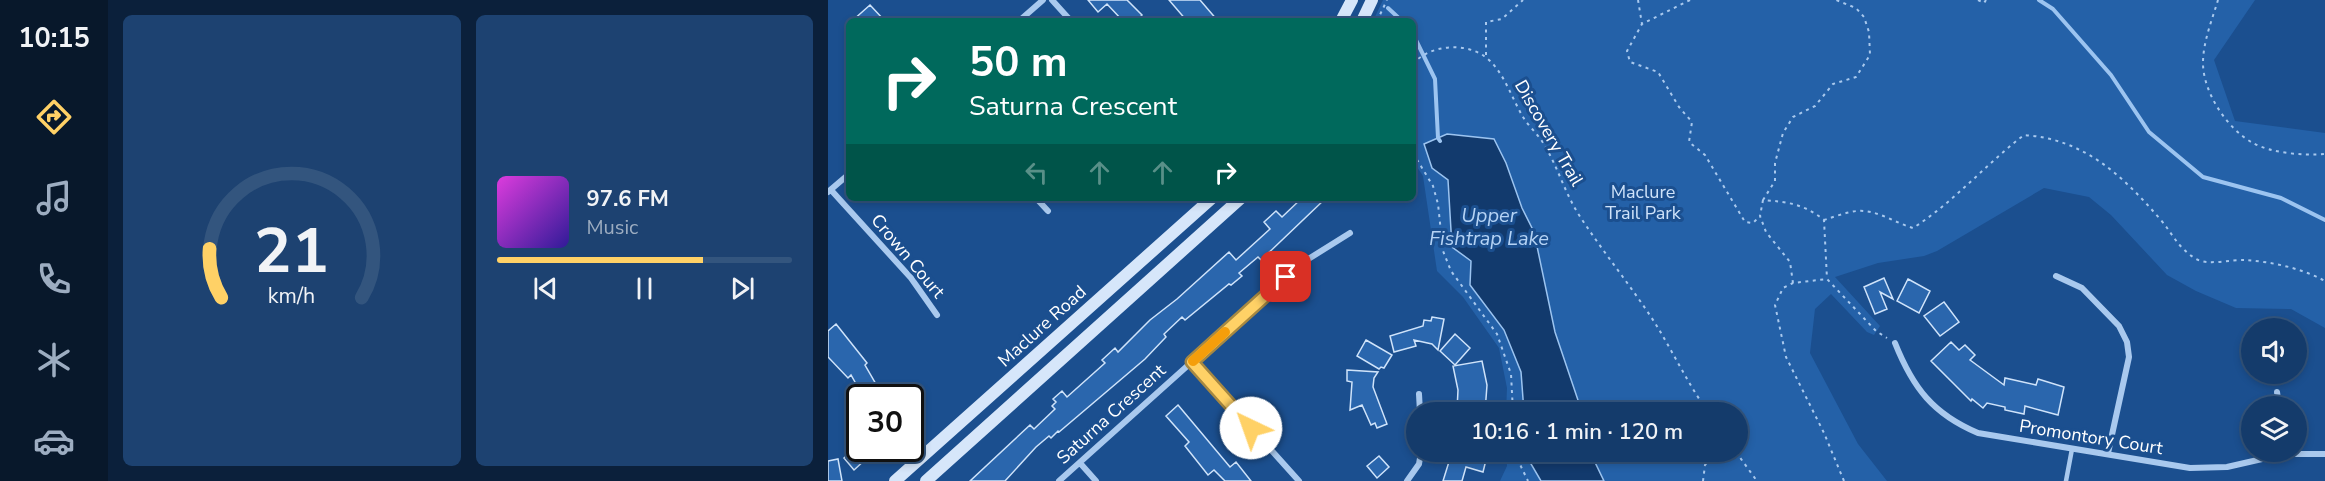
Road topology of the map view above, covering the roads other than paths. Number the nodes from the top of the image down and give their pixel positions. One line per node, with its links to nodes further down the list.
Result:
1 (1043, 0): 5 (street)
2 (1052, 0): 6 (street)
3 (1352, 0): 7 (main road)
4 (1372, 0): 8 (main road)
5 (1022, 18)
6 (1068, 18)
7 (1343, 18)
8 (1363, 18)
9 (846, 177): 10 (street)
10 (829, 191): 17 (street, Crown Court)
11 (1039, 201): 14 (street)
12 (1209, 201): 31 (main road, Maclure Road)
13 (1238, 201): 32 (main road)
14 (1048, 211)
15 (1350, 233): 19 (street, Saturna Crescent)
16 (2056, 276): 25 (street)
17 (937, 315)
18 (1895, 344): 24 (street, Promontory Court)
19 (1192, 362): 30 (street, Saturna Crescent); 35 (street)
20 (2277, 392): 22 (street)
21 (1419, 394): 23 (street)
22 (2278, 396)
23 (1419, 402)
24 (2072, 449): 25 (street, Promontory Court); 37 (lane)
25 (2108, 453): 29 (street, Promontory Court)
26 (2307, 454): 27 (street, Promontory Court)
27 (2325, 454)
28 (1419, 462): 36 (street)
29 (2247, 462)
30 (1080, 463): 33 (street, Saturna Crescent); 34 (street)
31 (895, 481)
32 (926, 481)
33 (1059, 481)
34 (1096, 481)
35 (1299, 481)
36 (1407, 481)
37 (2066, 481)

